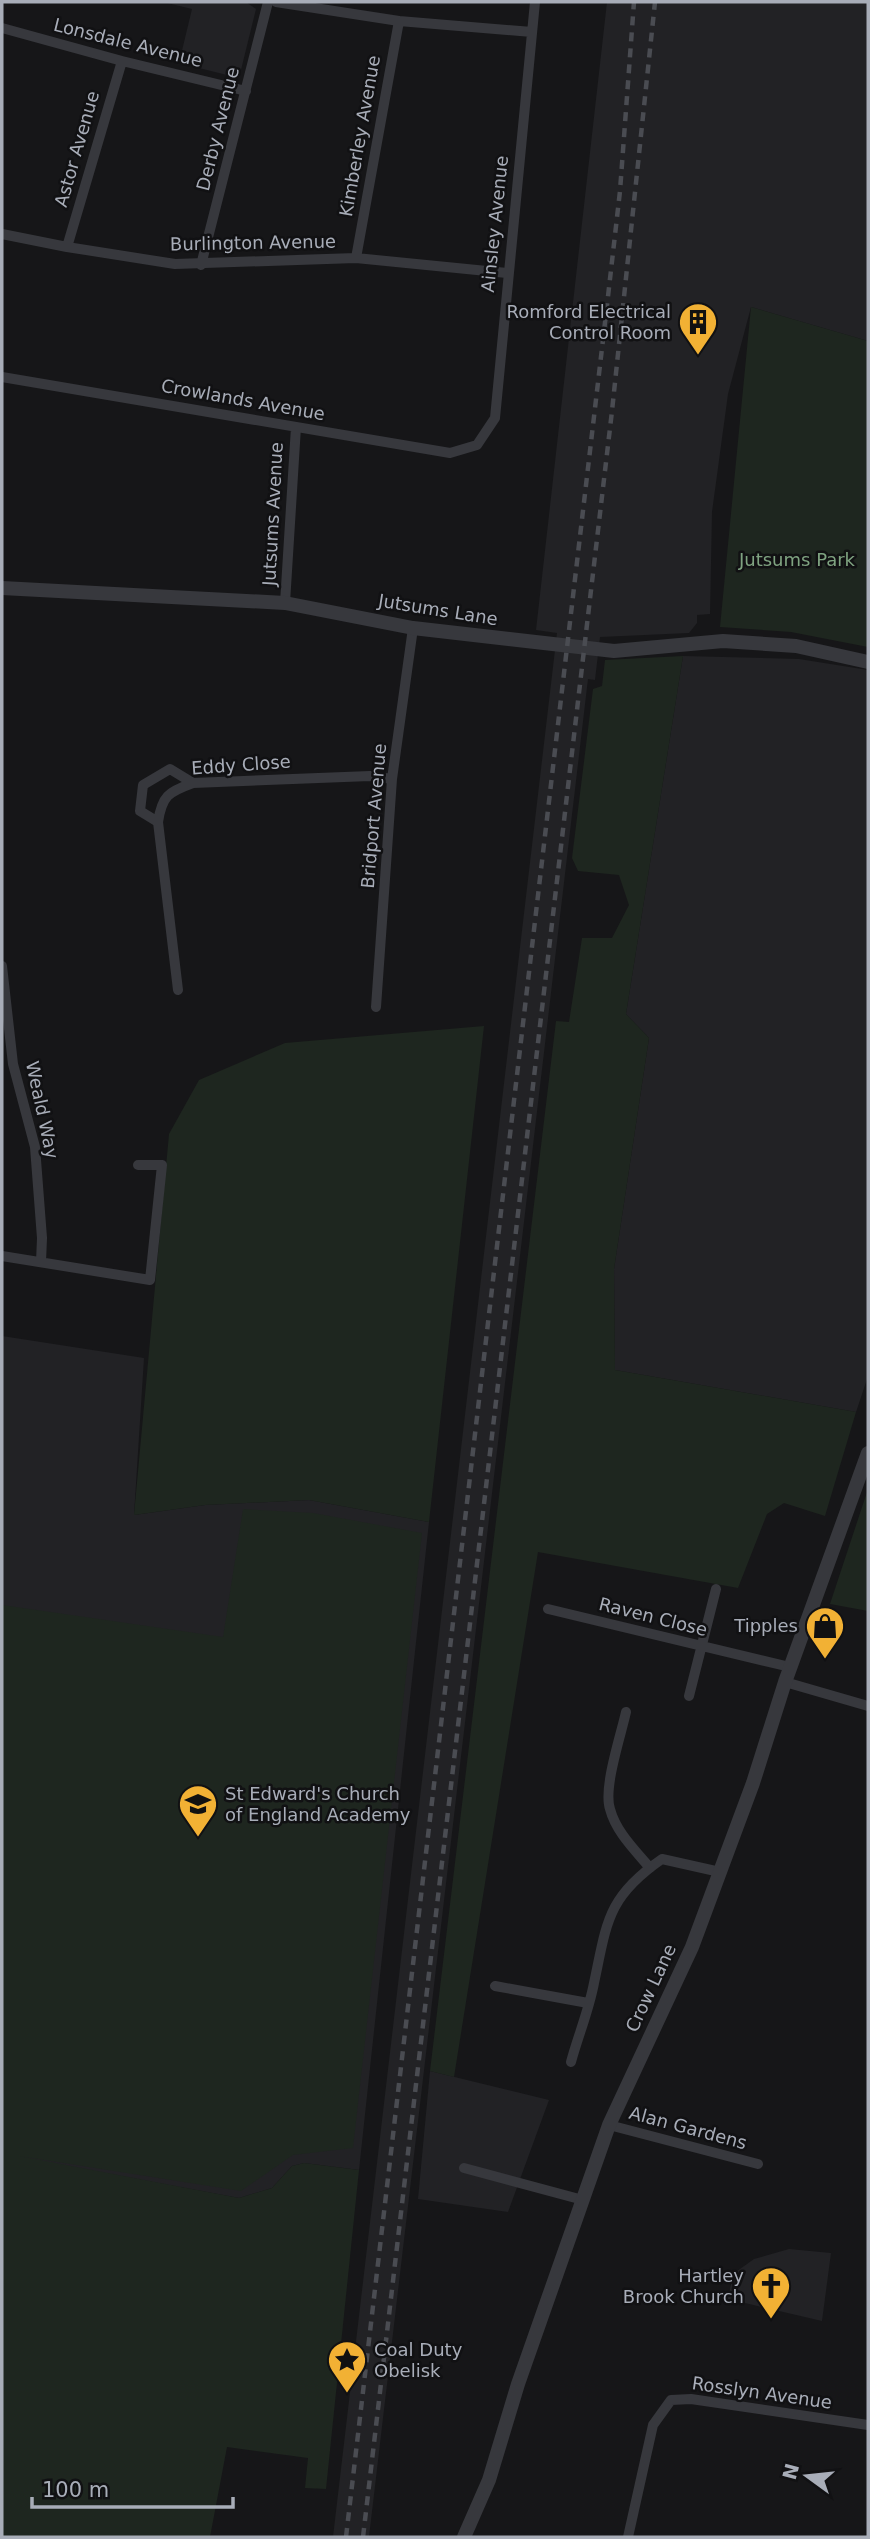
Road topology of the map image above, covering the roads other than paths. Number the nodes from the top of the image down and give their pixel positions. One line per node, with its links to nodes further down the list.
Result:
1 (268, 2): 8 (street, Derby Avenue)
2 (276, 2): 4 (street)
3 (535, 2): 6 (street, Ainsley Avenue)
4 (399, 21): 6 (street); 11 (street, Kimberley Avenue)
5 (2, 28): 7 (street, Lonsdale Avenue)
6 (532, 32): 13 (street, Ainsley Avenue)
7 (122, 61): 8 (street, Lonsdale Avenue); 10 (street, Astor Avenue)
8 (246, 91): 12 (street, Derby Avenue)
9 (2, 234): 10 (street, Burlington Avenue)
10 (67, 247): 12 (street, Burlington Avenue)
11 (356, 258): 12 (street, Burlington Avenue); 13 (street, Burlington Avenue)
12 (201, 265)
13 (507, 273): 16 (street, Ainsley Avenue)
14 (2, 376): 15 (street, Crowlands Avenue)
15 (296, 427): 16 (street, Crowlands Avenue); 18 (street, Jutsums Avenue)
16 (477, 445)
17 (2, 588): 18 (street, Jutsums Lane)
18 (285, 603): 19 (street, Jutsums Lane)
19 (413, 628): 20 (street, Jutsums Lane); 21 (street, Bridport Avenue)
20 (868, 662)
21 (392, 779): 22 (street, Eddy Close); 26 (street, Bridport Avenue)
22 (193, 783): 23 (street, Eddy Close); 23 (street)
23 (158, 822): 25 (street, Eddy Close)
24 (2, 966): 27 (street, Weald Way)
25 (178, 990)
26 (376, 1007)
27 (8, 1064): 30 (street, Weald Way)
28 (138, 1164): 30 (street)
29 (2, 1256): 30 (street)
30 (41, 1262)
31 (868, 1453): 35 (street, Crow Lane)
32 (716, 1589): 34 (street)
33 (548, 1609): 34 (street, Raven Close)
34 (701, 1647): 35 (street, Raven Close); 37 (street)
35 (790, 1667): 36 (street, Crow Lane)
36 (785, 1682): 38 (street); 41 (street, Crow Lane)
37 (689, 1696)
38 (868, 1706)
39 (626, 1712): 40 (street)
40 (650, 1868): 41 (street); 43 (street)
41 (720, 1872): 45 (street, Crow Lane)
42 (495, 1986): 43 (street)
43 (588, 2003): 44 (street)
44 (571, 2062)
45 (609, 2125): 46 (street, Alan Gardens); 48 (street, Crow Lane)
46 (758, 2164)
47 (464, 2168): 48 (street)
48 (583, 2200): 50 (street, Crow Lane)
49 (868, 2425): 51 (street, Rosslyn Avenue)
50 (464, 2537)
51 (628, 2537)

